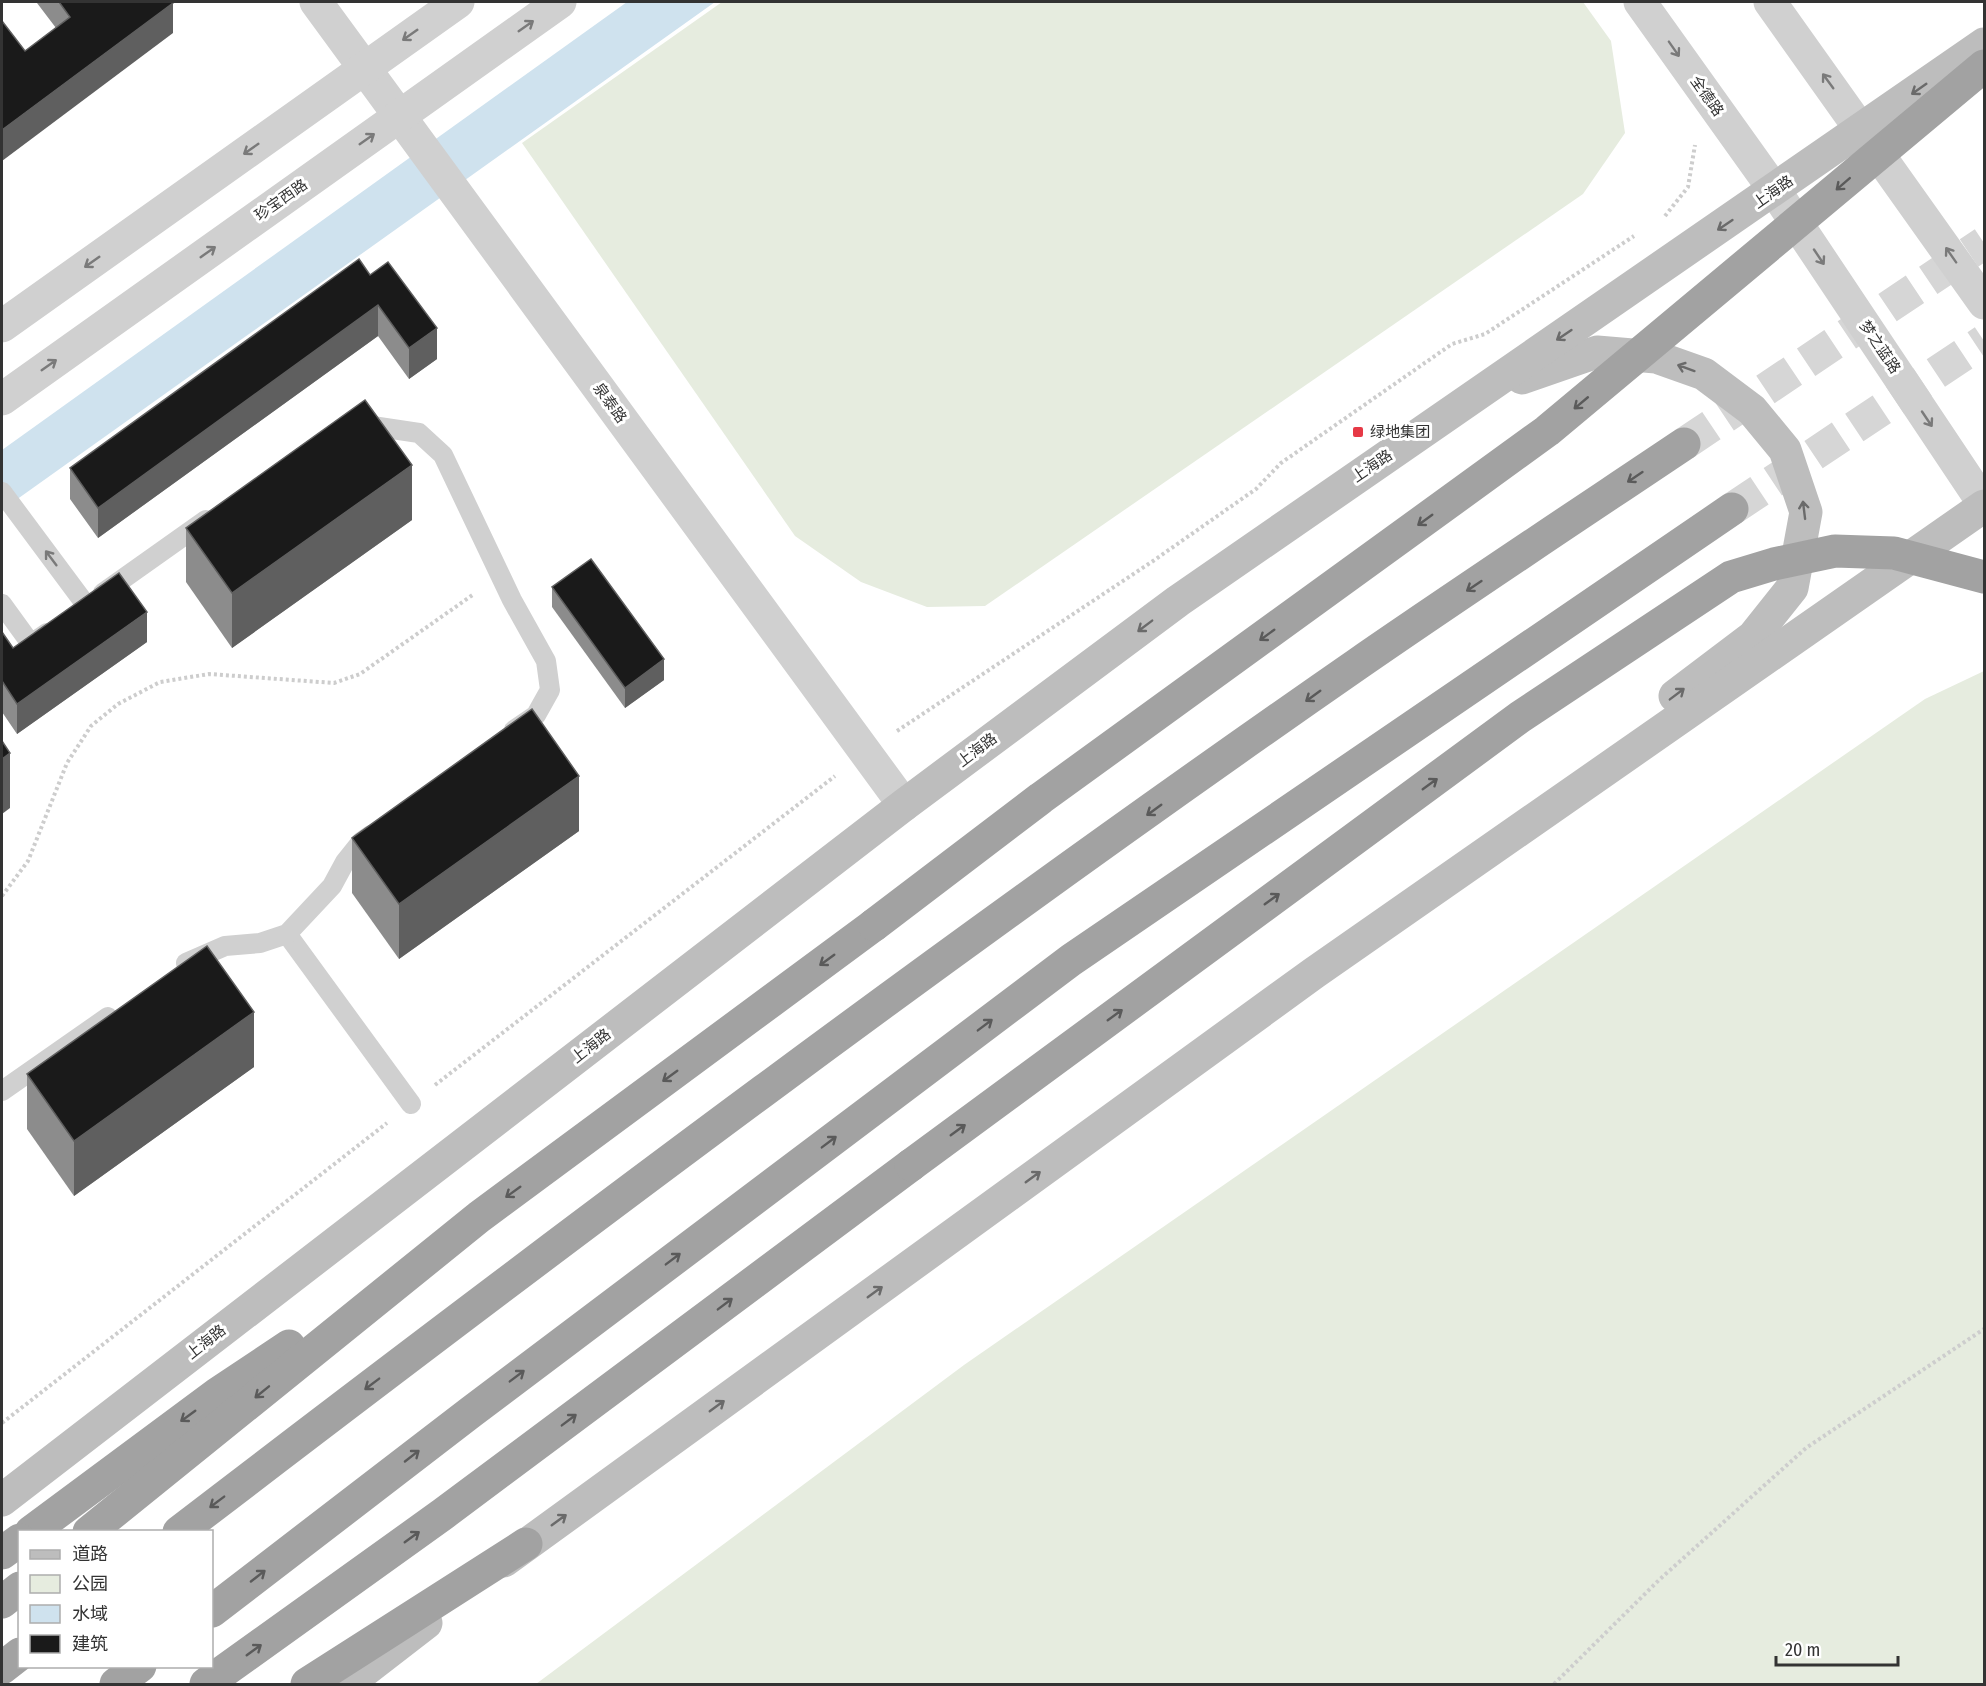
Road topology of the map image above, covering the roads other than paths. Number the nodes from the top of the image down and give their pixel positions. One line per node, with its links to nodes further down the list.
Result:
1 (316, 2): 8 (street, 泉泰路)
2 (458, 2): 8 (street, one-way to 8)
3 (560, 2): 9 (street, 珍宝西路, one-way to 3)
4 (1640, 2): 11 (street, 全德路, one-way to 11)
5 (1770, 2): 10 (street, one-way to 5)
6 (1984, 44): 10 (main road, 上海路, one-way to 10)
7 (1984, 66): 34 (highway, one-way to 34, bridge)
8 (365, 68): 9 (street, 泉泰路); 13 (street, one-way to 13)
9 (400, 116): 14 (street, 珍宝西路, one-way to 9); 26 (street, 泉泰路)
10 (1862, 129): 11 (main road, 上海路); 12 (street, one-way to 10)
11 (1774, 191): 18 (street, 梦之蓝路, one-way to 18); 22 (main road, 上海路, one-way to 22)
12 (1984, 303)
13 (2, 326)
14 (2, 399)
15 (339, 426): 25 (lane)
16 (1684, 444): 38 (highway, one-way to 38)
17 (2, 492): 24 (lane, one-way to 17)
18 (1984, 505): 30 (main road)
19 (222, 509): 24 (lane)
20 (1732, 509): 44 (highway, one-way to 20)
21 (1984, 576): 49 (highway, one-way to 21, bridge)
22 (1178, 601): 26 (main road, 上海路, one-way to 26); 30 (main road, one-way to 22)
23 (2, 604): 24 (lane)
24 (86, 605)
25 (499, 741)
26 (904, 805): 35 (main road, 上海路)
27 (389, 822): 28 (lane)
28 (287, 934): 29 (lane); 33 (lane)
29 (175, 971)
30 (1314, 973): 40 (main road, one-way to 30)
31 (127, 1004): 32 (lane)
32 (2, 1090)
33 (411, 1104)
34 (479, 1217): 36 (highway, one-way to 36); 37 (highway, one-way to 37)
35 (2, 1500)
36 (34, 1530)
37 (91, 1530)
38 (182, 1530)
39 (18, 1541): 41 (highway)
40 (526, 1544): 50 (highway); 51 (main road)
41 (2, 1553)
42 (18, 1590): 43 (highway)
43 (2, 1602)
44 (213, 1610)
45 (18, 1656): 46 (highway)
46 (2, 1668)
47 (137, 1668): 48 (highway)
48 (116, 1684)
49 (206, 1684)
50 (307, 1684)
51 (347, 1684)

